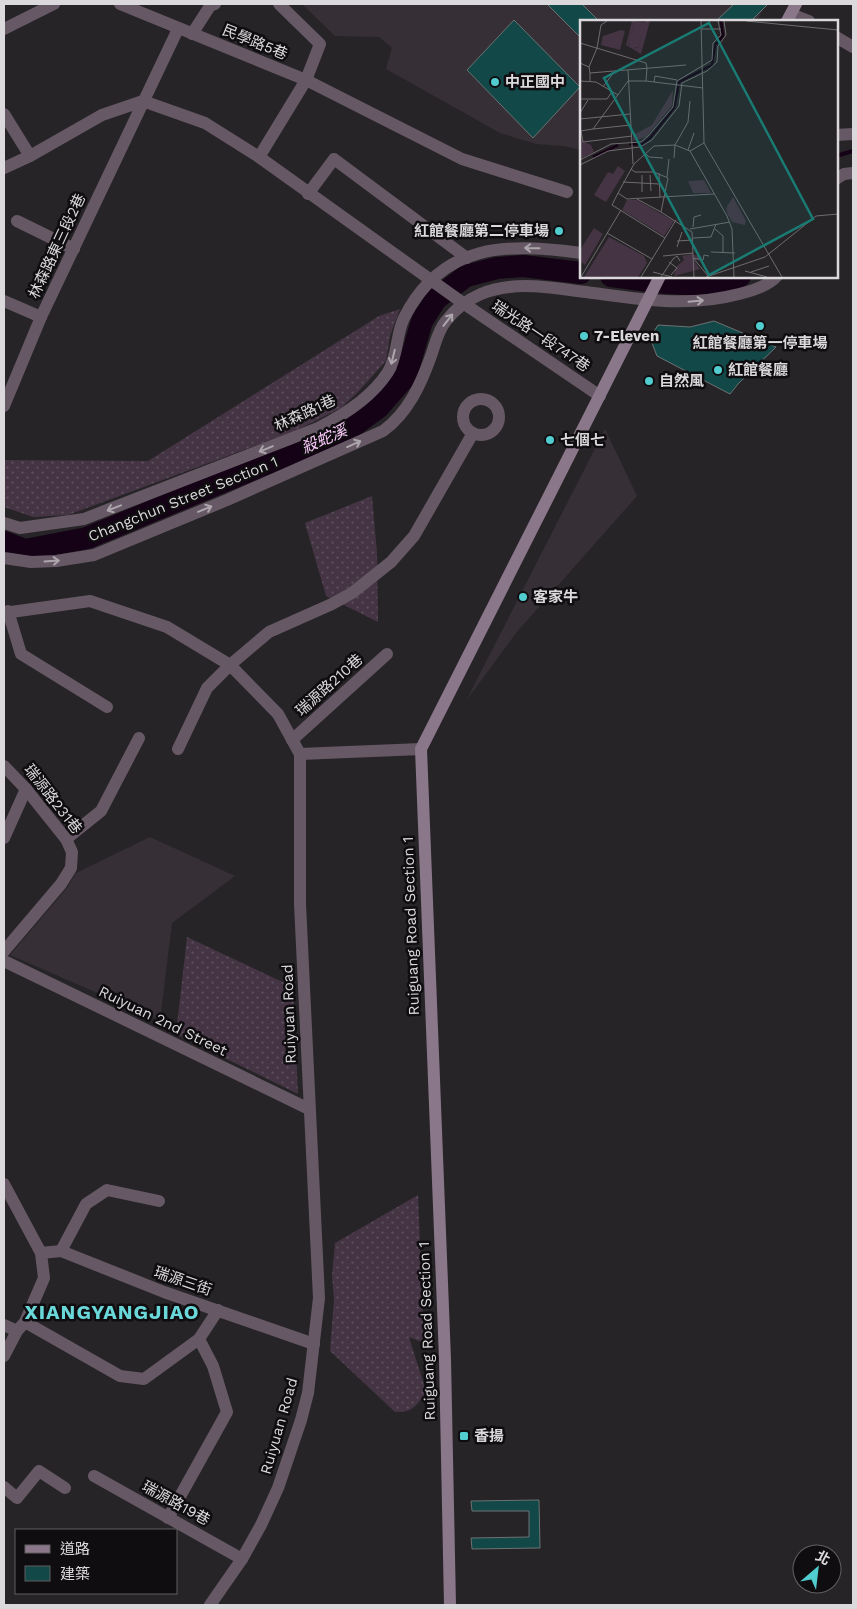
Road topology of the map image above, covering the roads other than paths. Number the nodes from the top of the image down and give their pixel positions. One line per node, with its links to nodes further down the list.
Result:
1 (54, 4): 8 (street)
2 (120, 4): 7 (street, 民學路5巷)
3 (215, 4): 9 (street)
4 (279, 4): 12 (street)
5 (792, 13): 6 (street)
6 (807, 20)
7 (178, 28): 9 (street, 民學路5巷); 13 (street, 林森路東三段2巷)
8 (4, 29)
9 (192, 34): 12 (street, 民學路5巷)
10 (837, 38): 11 (street)
11 (853, 47)
12 (306, 80): 18 (street); 22 (street, 民學路5巷)
13 (143, 101): 17 (street); 18 (street, 瑞光路一段747巷); 25 (street, 林森路東三段2巷)
14 (4, 114): 17 (street)
15 (853, 134): 16 (street)
16 (837, 135)
17 (30, 156): 19 (street)
18 (259, 157): 23 (street, 瑞光路一段747巷)
19 (4, 168)
20 (853, 173): 21 (street)
21 (837, 179)
22 (567, 192)
23 (308, 194): 27 (street); 30 (street, 瑞光路一段747巷)
24 (17, 221): 25 (street)
25 (74, 249): 34 (street, 林森路東三段2巷)
26 (580, 253): 27 (street, 林森路1巷, one-way to 27)
27 (467, 258): 30 (street, 林森路1巷)
28 (659, 278): 31 (street, Ruiguang Road Section 1)
29 (773, 278): 31 (street, Changchun Street Section 1, one-way to 29)
30 (430, 279): 33 (street, 瑞光路一段747巷); 39 (street, 林森路1巷, one-way to 39)
31 (648, 300): 33 (street, Changchun Street Section 1); 36 (street, Ruiguang Road Section 1)
32 (4, 301): 34 (street)
33 (463, 303): 36 (street, 瑞光路一段747巷); 40 (street, Changchun Street Section 1, one-way to 33)
34 (42, 317): 35 (street, 林森路東三段2巷)
35 (7, 388): 37 (street, 林森路東三段2巷)
36 (600, 396): 48 (street, Ruiguang Road Section 1)
37 (4, 406)
38 (473, 433): 43 (street)
39 (4, 523)
40 (4, 558)
41 (6, 612): 43 (street, Ruiyuan Road); 44 (street)
42 (387, 654): 46 (street, 瑞源路210巷)
43 (230, 665): 46 (street, Ruiyuan Road); 47 (street)
44 (107, 707)
45 (139, 738): 53 (street)
46 (292, 740): 49 (street, Ruiyuan Road)
47 (178, 749)
48 (420, 749): 49 (street); 73 (street, Ruiguang Road Section 1)
49 (300, 754): 56 (street, Ruiyuan Road)
50 (4, 766): 51 (street, 瑞源路231巷)
51 (26, 789): 52 (street); 53 (street, 瑞源路231巷)
52 (4, 838)
53 (66, 839): 54 (street, 瑞源路231巷)
54 (4, 951)
55 (4, 962): 56 (street, Ruiyuan 2nd Street)
56 (309, 1109): 65 (street, Ruiyuan Road)
57 (4, 1184): 60 (street)
58 (159, 1201): 59 (street)
59 (61, 1251): 60 (street, 瑞源三街); 61 (street, 瑞源三街)
60 (41, 1253): 63 (street)
61 (218, 1310): 64 (street); 65 (street, 瑞源三街)
62 (4, 1325): 63 (street)
63 (21, 1327): 64 (street); 66 (street)
64 (199, 1339): 70 (street)
65 (314, 1344): 71 (street, Ruiyuan Road)
66 (4, 1356)
67 (94, 1476): 70 (street, 瑞源路19巷)
68 (4, 1487): 69 (street)
69 (65, 1488)
70 (168, 1518): 71 (street, 瑞源路19巷)
71 (242, 1559): 72 (street, Ruiyuan Road)
72 (210, 1605)
73 (450, 1605)

